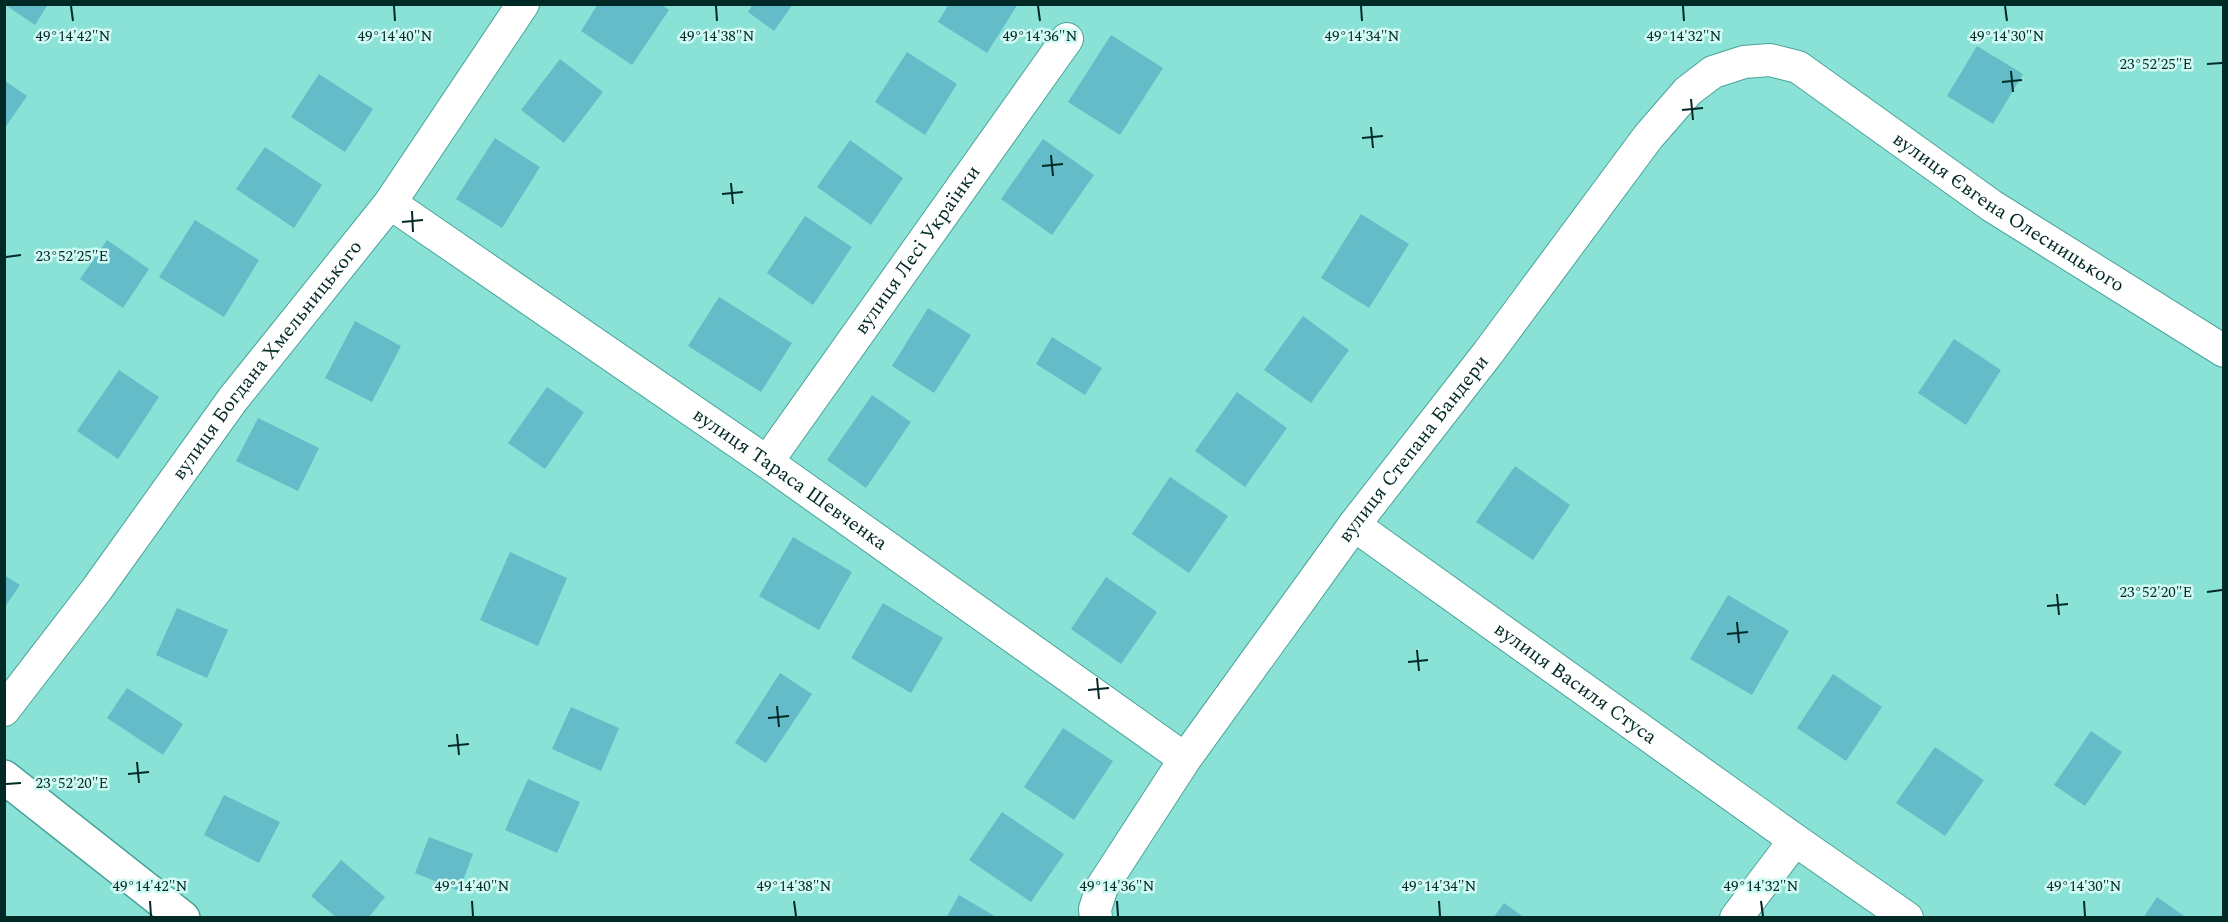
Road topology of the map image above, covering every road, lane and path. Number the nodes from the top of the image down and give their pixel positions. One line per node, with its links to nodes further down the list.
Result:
1 (523, 4): 4 (street, вулиця Богдана Хмельницького)
2 (1067, 39): 6 (street, вулиця Лесі Українки)
3 (1798, 67): 5 (street, вулиця Євгена Олесницького); 7 (street, вулиця Степана Бандери)
4 (390, 203): 6 (street, вулиця Тараса Шевченка); 8 (street, вулиця Богдана Хмельницького)
5 (2223, 351)
6 (767, 462): 9 (street, вулиця Тараса Шевченка)
7 (1354, 525): 9 (street, вулиця Степана Бандери); 11 (street, вулиця Василя Стуса)
8 (4, 710)
9 (1185, 759): 13 (street, вулиця Степана Бандери)
10 (4, 777): 12 (main road)
11 (1795, 840): 14 (street); 15 (street, вулиця Василя Стуса)
12 (183, 918)
13 (1096, 918)
14 (1736, 918)
15 (1907, 918)

